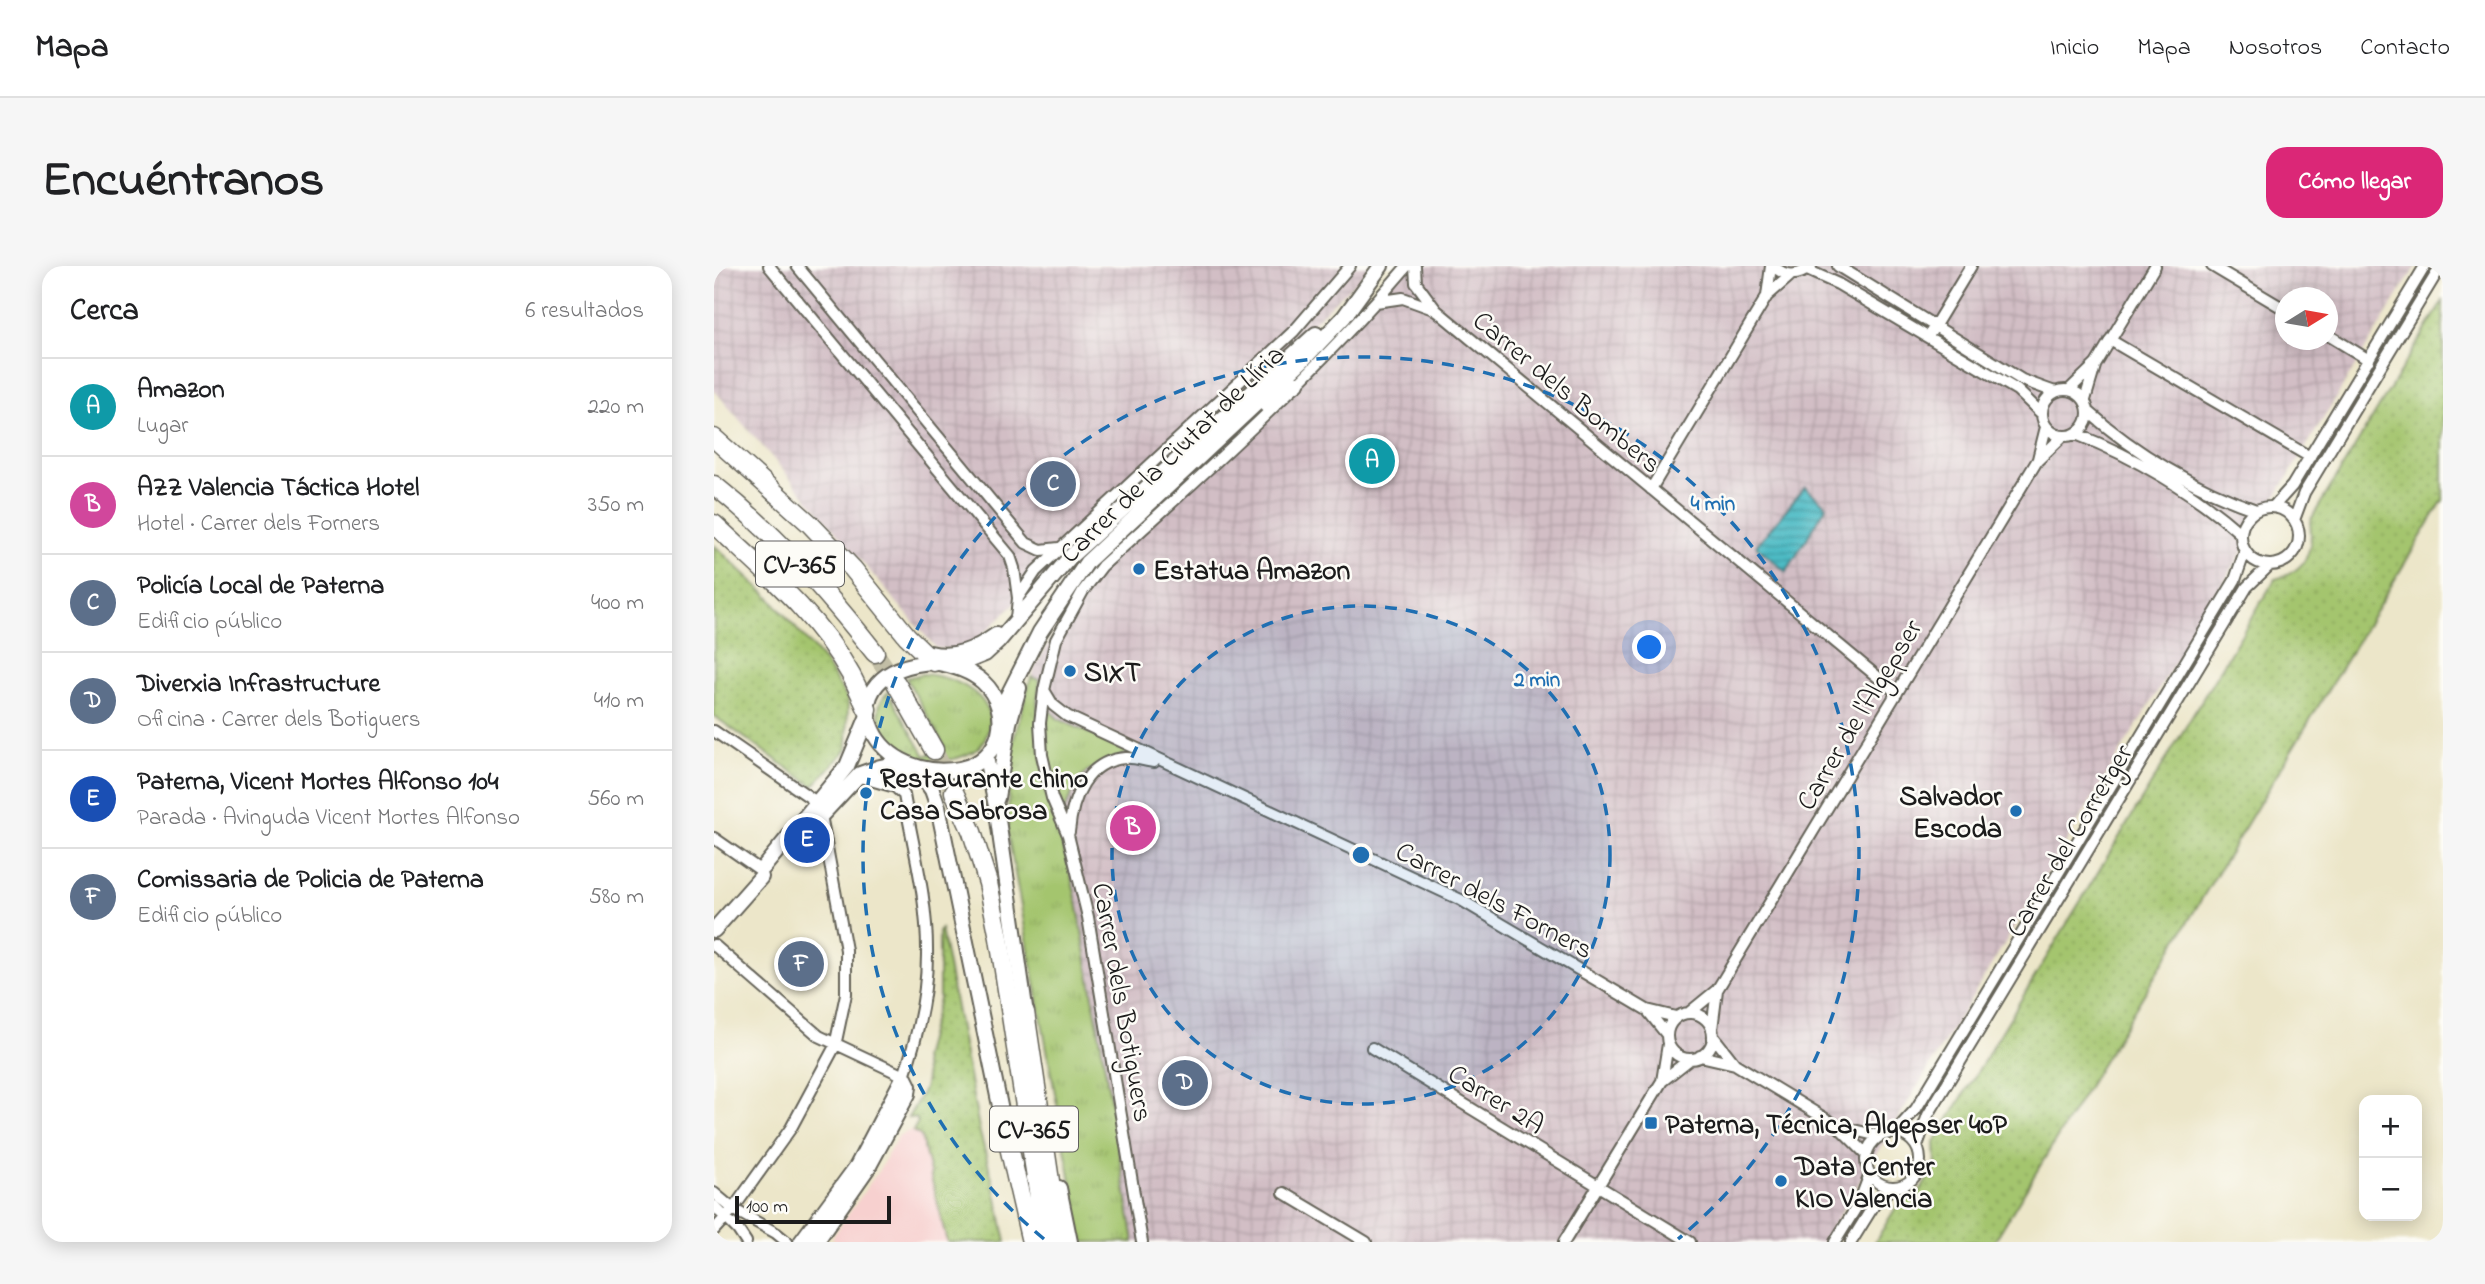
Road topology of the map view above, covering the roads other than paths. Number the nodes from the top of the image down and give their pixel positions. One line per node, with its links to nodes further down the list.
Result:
1 (769, 266): 47 (street)
2 (797, 266): 46 (street)
3 (1350, 266): 48 (street, Carrer de la Ciutat de Llíria)
4 (1381, 266): 16 (street, Carrer de la Ciutat de Llíria)
5 (1407, 266): 18 (street, Carrer de la Ciutat de Llíria)
6 (1415, 266): 20 (street, Carrer dels Bombers)
7 (1772, 266): 15 (street); 17 (street)
8 (1838, 266): 21 (street)
9 (1971, 266): 21 (street)
10 (2155, 266): 23 (street)
11 (2212, 266): 19 (street)
12 (2425, 266): 25 (street)
13 (2441, 266): 43 (street)
14 (1809, 268): 15 (street); 22 (street)
15 (1791, 275): 17 (street)
16 (1371, 279): 38 (street, Carrer de la Ciutat de Llíria); 52 (street, Carrer de la Ciutat de Llíria)
17 (1767, 296): 40 (street)
18 (1376, 302): 20 (street, Carrer dels Bombers); 27 (street, Carrer de la Ciutat de Llíria)
19 (2275, 303)
20 (1436, 310): 40 (street, Carrer dels Bombers)
21 (1934, 327): 22 (street); 29 (street)
22 (1928, 337): 31 (street)
23 (2110, 340): 26 (street); 36 (street)
24 (2338, 341): 25 (street)
25 (2369, 360): 36 (street)
26 (2095, 365): 28 (street); 30 (street)
27 (1297, 383): 38 (street); 58 (street, Carrer de la Ciutat de Llíria)
28 (2070, 390): 29 (street); 30 (street)
29 (2055, 392): 31 (street)
30 (2087, 406): 33 (street); 42 (street)
31 (2042, 414): 32 (street)
32 (2046, 427): 34 (street); 37 (street)
33 (2077, 434): 34 (street); 45 (street)
34 (2062, 437): 37 (street)
35 (717, 440): 55 (main road)
36 (2310, 457): 41 (street)
37 (2037, 461): 59 (street, Carrer de l'Algepser)
38 (1174, 482): 54 (street, Carrer de la Ciutat de Llíria)
39 (714, 485): 53 (main road, CV-365)
40 (1651, 489): 59 (street, Carrer dels Bombers)
41 (2273, 507): 42 (street); 43 (street)
42 (2256, 510): 45 (street)
43 (2294, 520): 50 (street)
44 (714, 524): 61 (main road)
45 (2241, 534): 49 (street)
46 (1020, 535): 47 (street); 48 (street)
47 (1004, 548): 51 (street)
48 (1059, 548): 51 (street, Carrer de la Ciutat de Llíria)
49 (2245, 551): 50 (street); 92 (street, Carrer del Corretger)
50 (2270, 565): 94 (street, Carrer del Corretger)
51 (1018, 598): 52 (street, Carrer de la Ciutat de Llíria)
52 (1016, 619): 55 (street); 56 (street, Carrer de la Ciutat de Llíria)
53 (875, 653)
54 (1030, 653): 60 (street, Carrer de la Ciutat de Llíria); 70 (street)
55 (927, 656): 56 (street); 61 (street)
56 (955, 666): 60 (street)
57 (896, 683): 63 (main road)
58 (1044, 690): 65 (street, Carrer dels Forners); 72 (street, Carrer dels Botiguers)
59 (1897, 693): 77 (street, Carrer de l'Algepser)
60 (1000, 711): 64 (street)
61 (867, 713): 66 (street); 71 (street)
62 (714, 731): 71 (street)
63 (934, 750)
64 (986, 757): 66 (street); 70 (street)
65 (1165, 763): 72 (street, Carrer dels Forners); 78 (street, Carrer dels Forners)
66 (911, 765): 67 (street); 68 (street)
67 (857, 778): 68 (street); 71 (street); 88 (street)
68 (926, 782): 90 (street)
69 (954, 792): 80 (main road, CV-365)
70 (996, 806): 80 (street)
71 (819, 809): 74 (street); 84 (street)
72 (1068, 835): 112 (street, Carrer dels Botiguers)
73 (714, 838): 74 (street)
74 (763, 872): 75 (street)
75 (714, 934)
76 (714, 945): 84 (street)
77 (1717, 990): 79 (street); 82 (street)
78 (1647, 1010): 81 (street, Carrer dels Forners); 83 (street, Carrer dels Forners)
79 (1690, 1012): 81 (street); 82 (street)
80 (1018, 1013): 109 (main road, CV-365); 110 (main road); 111 (street)
81 (1676, 1017): 83 (street)
82 (1712, 1032): 86 (street); 87 (street)
83 (1667, 1039): 86 (street); 89 (street)
84 (835, 1046): 88 (street); 102 (street)
85 (1371, 1048): 97 (street, Carrer 2A)
86 (1695, 1058): 87 (street); 89 (street)
87 (1735, 1065): 91 (street)
88 (904, 1076): 106 (street); 107 (street)
89 (1662, 1081): 97 (street)
90 (1004, 1125): 108 (main road)
91 (1839, 1127): 93 (street); 95 (street)
92 (1895, 1132): 93 (street); 94 (street)
93 (1879, 1136): 95 (street)
94 (1917, 1146): 98 (street)
95 (1867, 1154): 96 (street)
96 (1870, 1174): 98 (street); 116 (street)
97 (1598, 1186): 114 (street); 115 (street, Carrer 2A)
98 (1892, 1187): 117 (street)
99 (714, 1193): 102 (street)
100 (1284, 1193): 113 (street)
101 (714, 1206): 102 (street)
102 (730, 1213): 103 (street); 104 (street); 105 (street)
103 (714, 1230)
104 (746, 1242)
105 (787, 1242)
106 (801, 1242)
107 (816, 1242)
108 (1028, 1242)
109 (1046, 1242)
110 (1058, 1242)
111 (1069, 1242)
112 (1144, 1242)
113 (1366, 1242)
114 (1564, 1242)
115 (1690, 1242)
116 (1835, 1242)
117 (1851, 1242)

